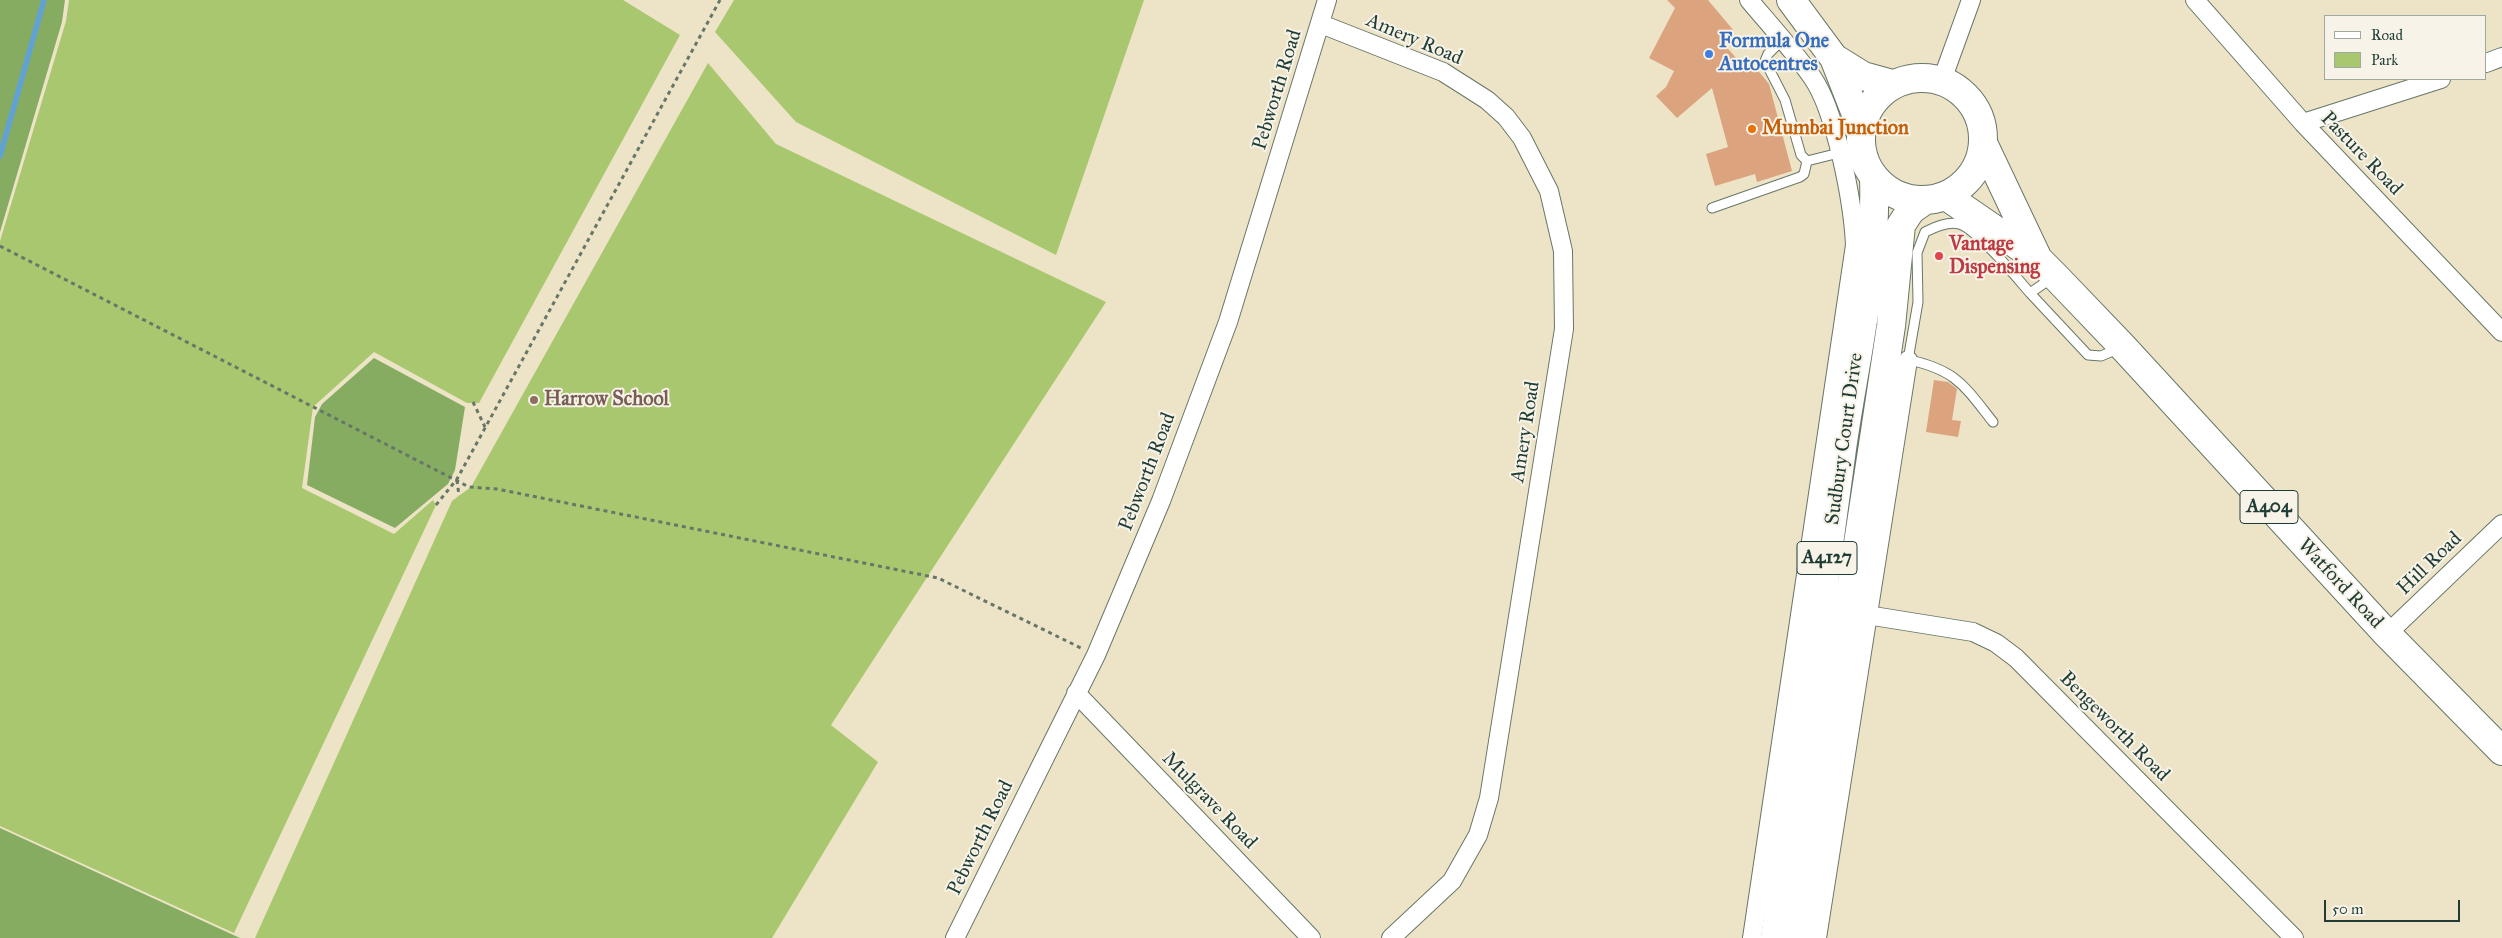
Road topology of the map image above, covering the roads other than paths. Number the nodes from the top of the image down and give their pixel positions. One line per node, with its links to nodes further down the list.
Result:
1 (1327, 0): 6 (street, Pebworth Road)
2 (1749, 0): 7 (street)
3 (1792, 0): 8 (main road)
4 (1971, 0): 12 (street)
5 (2195, 0): 15 (street, Pasture Road)
6 (1321, 24): 34 (street, Pebworth Road); 40 (street, Amery Road)
7 (1782, 40): 10 (street); 19 (lane)
8 (1828, 48): 10 (street); 14 (main road); 16 (main road)
9 (2502, 57): 11 (street)
10 (1796, 58): 18 (street)
11 (2487, 63)
12 (1942, 80): 14 (main road); 17 (main road)
13 (2438, 80): 15 (street)
14 (1892, 84): 16 (main road)
15 (2303, 123): 26 (street, Pasture Road)
16 (1861, 127): 20 (main road)
17 (1983, 143): 21 (main road); 24 (main road, Watford Road / A404)
18 (1839, 153): 19 (lane); 23 (street)
19 (1807, 161): 22 (lane)
20 (1874, 178): 21 (main road); 23 (main road, Sudbury Court Drive / A4127)
21 (1935, 198): 24 (main road, Watford Road / A404); 28 (main road, Sudbury Court Drive / A4127)
22 (1712, 208)
23 (1858, 268): 30 (main road, Sudbury Court Drive / A4127); 41 (street, Sudbury Court Drive)
24 (2047, 268): 25 (lane); 27 (main road, Watford Road / A404)
25 (2030, 293): 27 (lane); 28 (lane)
26 (2502, 332)
27 (2122, 347): 33 (main road, Watford Road / A404)
28 (1897, 357): 29 (lane); 30 (main road, Sudbury Court Drive / A4127); 32 (street, Sudbury Court Drive)
29 (1993, 422)
30 (1860, 425): 35 (main road, Sudbury Court Drive / A4127); 37 (main road, Sudbury Court Drive / A4127)
31 (2502, 524): 33 (street, Hill Road)
32 (1867, 615): 35 (street, Sudbury Court Drive); 42 (street, Bengeworth Road)
33 (2387, 634): 36 (main road, Watford Road / A404)
34 (1076, 693): 38 (street, Pebworth Road); 39 (street, Mulgrave Road)
35 (1843, 702): 37 (main road, Sudbury Court Drive / A4127)
36 (2502, 751)
37 (1792, 931)
38 (955, 938)
39 (1311, 938)
40 (1391, 938)
41 (1752, 938)
42 (2294, 938)

